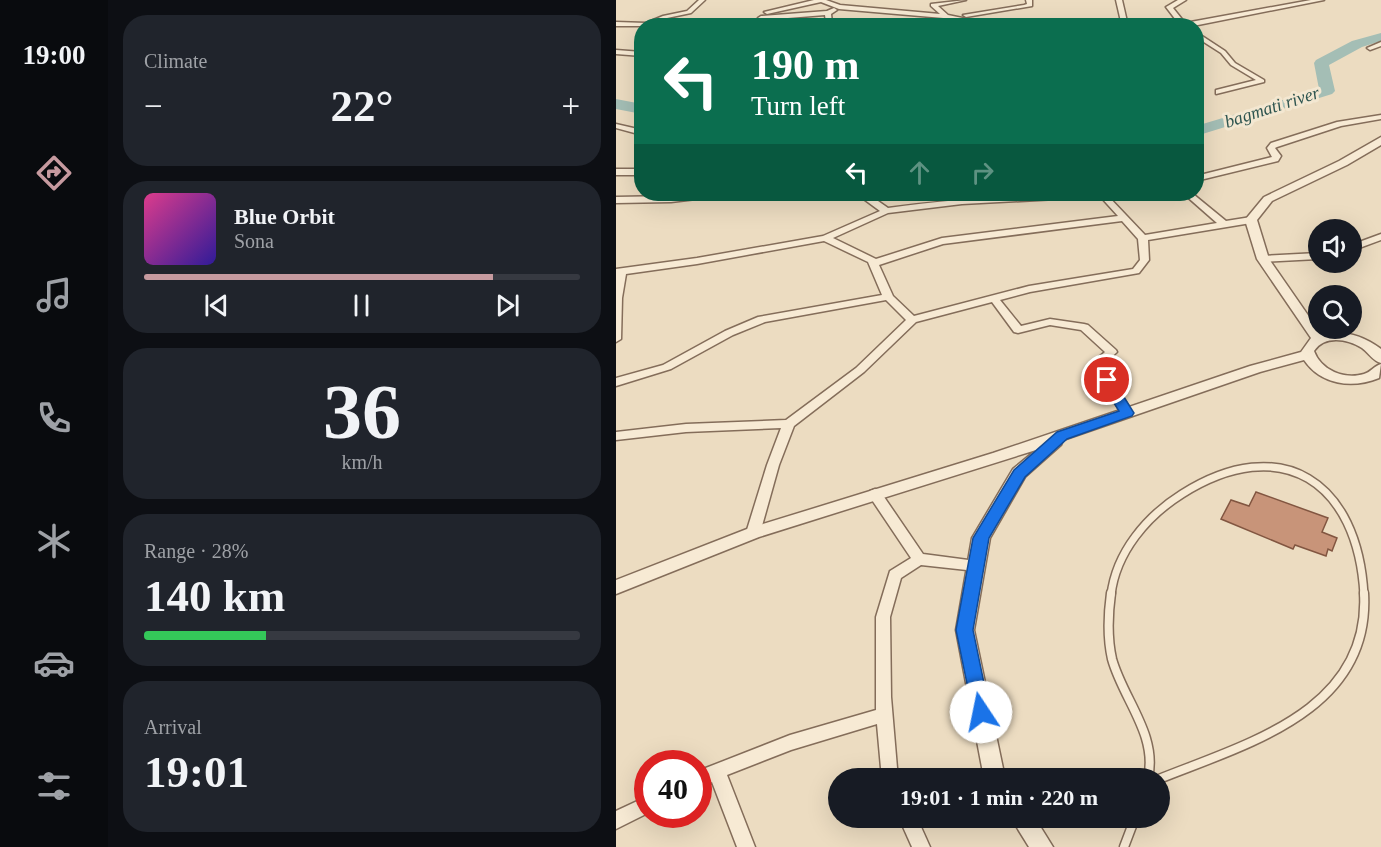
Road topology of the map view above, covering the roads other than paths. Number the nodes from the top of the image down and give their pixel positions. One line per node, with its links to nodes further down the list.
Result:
1 (702, 0): 15 (street)
2 (822, 0): 10 (street); 16 (street)
3 (847, 0): 10 (street)
4 (925, 0): 11 (street)
5 (963, 0): 11 (street)
6 (1029, 0): 14 (street)
7 (1119, 0): 19 (street)
8 (1183, 0): 20 (street)
9 (1318, 0): 21 (street)
10 (830, 3): 12 (street)
11 (933, 5): 14 (street)
12 (840, 7): 13 (street); 14 (street)
13 (828, 13): 16 (street); 17 (street)
14 (951, 17): 18 (street)
15 (669, 18)
16 (761, 18)
17 (828, 18)
18 (956, 18)
19 (1123, 18)
20 (1178, 18)
21 (1204, 21)
22 (617, 23): 23 (street)
23 (634, 24)
24 (1204, 39): 31 (street)
25 (1381, 44): 26 (street)
26 (1370, 48)
27 (634, 49): 29 (street)
28 (616, 52): 29 (street)
29 (627, 52): 30 (street)
30 (634, 53)
31 (1219, 92)
32 (1381, 117): 38 (street)
33 (618, 128): 34 (street)
34 (634, 131)
35 (1381, 140): 47 (street)
36 (616, 172): 37 (street)
37 (634, 172)
38 (1204, 177)
39 (616, 200): 40 (street)
40 (634, 200)
41 (873, 201): 45 (street)
42 (962, 201): 45 (street)
43 (1108, 201): 46 (street)
44 (1196, 201): 48 (street)
45 (886, 211): 50 (street)
46 (1124, 218): 51 (street); 55 (street)
47 (1251, 220): 48 (street); 54 (street)
48 (1223, 224): 51 (street)
49 (1381, 237): 52 (street)
50 (825, 238): 55 (street); 56 (street)
51 (1143, 238): 58 (street)
52 (1362, 244)
53 (1308, 257): 54 (street)
54 (1263, 259): 60 (street)
55 (875, 263): 57 (street)
56 (619, 271): 61 (street)
57 (888, 297): 59 (street); 66 (street)
58 (994, 298): 59 (street); 67 (street)
59 (912, 320): 68 (street)
60 (1308, 324)
61 (616, 339)
62 (1318, 339): 64 (street)
63 (1351, 339): 65 (street)
64 (1308, 355): 65 (street); 67 (street)
65 (1379, 366)
66 (616, 382)
67 (1127, 413): 70 (street)
68 (789, 424): 69 (street); 72 (street)
69 (616, 436)
70 (1062, 436): 71 (street); 74 (street)
71 (876, 494): 72 (street); 73 (street)
72 (753, 533): 75 (street)
73 (919, 558): 74 (street); 76 (street)
74 (976, 566): 78 (street)
75 (616, 587)
76 (884, 715): 77 (street); 80 (street)
77 (889, 768)
78 (992, 768)
79 (1150, 768): 82 (lane)
80 (717, 771): 81 (street); 88 (street)
81 (712, 773)
82 (1170, 774)
83 (634, 811): 84 (street)
84 (616, 820)
85 (912, 828): 89 (street)
86 (1029, 828): 90 (street)
87 (1131, 828): 91 (lane)
88 (746, 847)
89 (921, 847)
90 (1042, 847)
91 (1124, 847)

